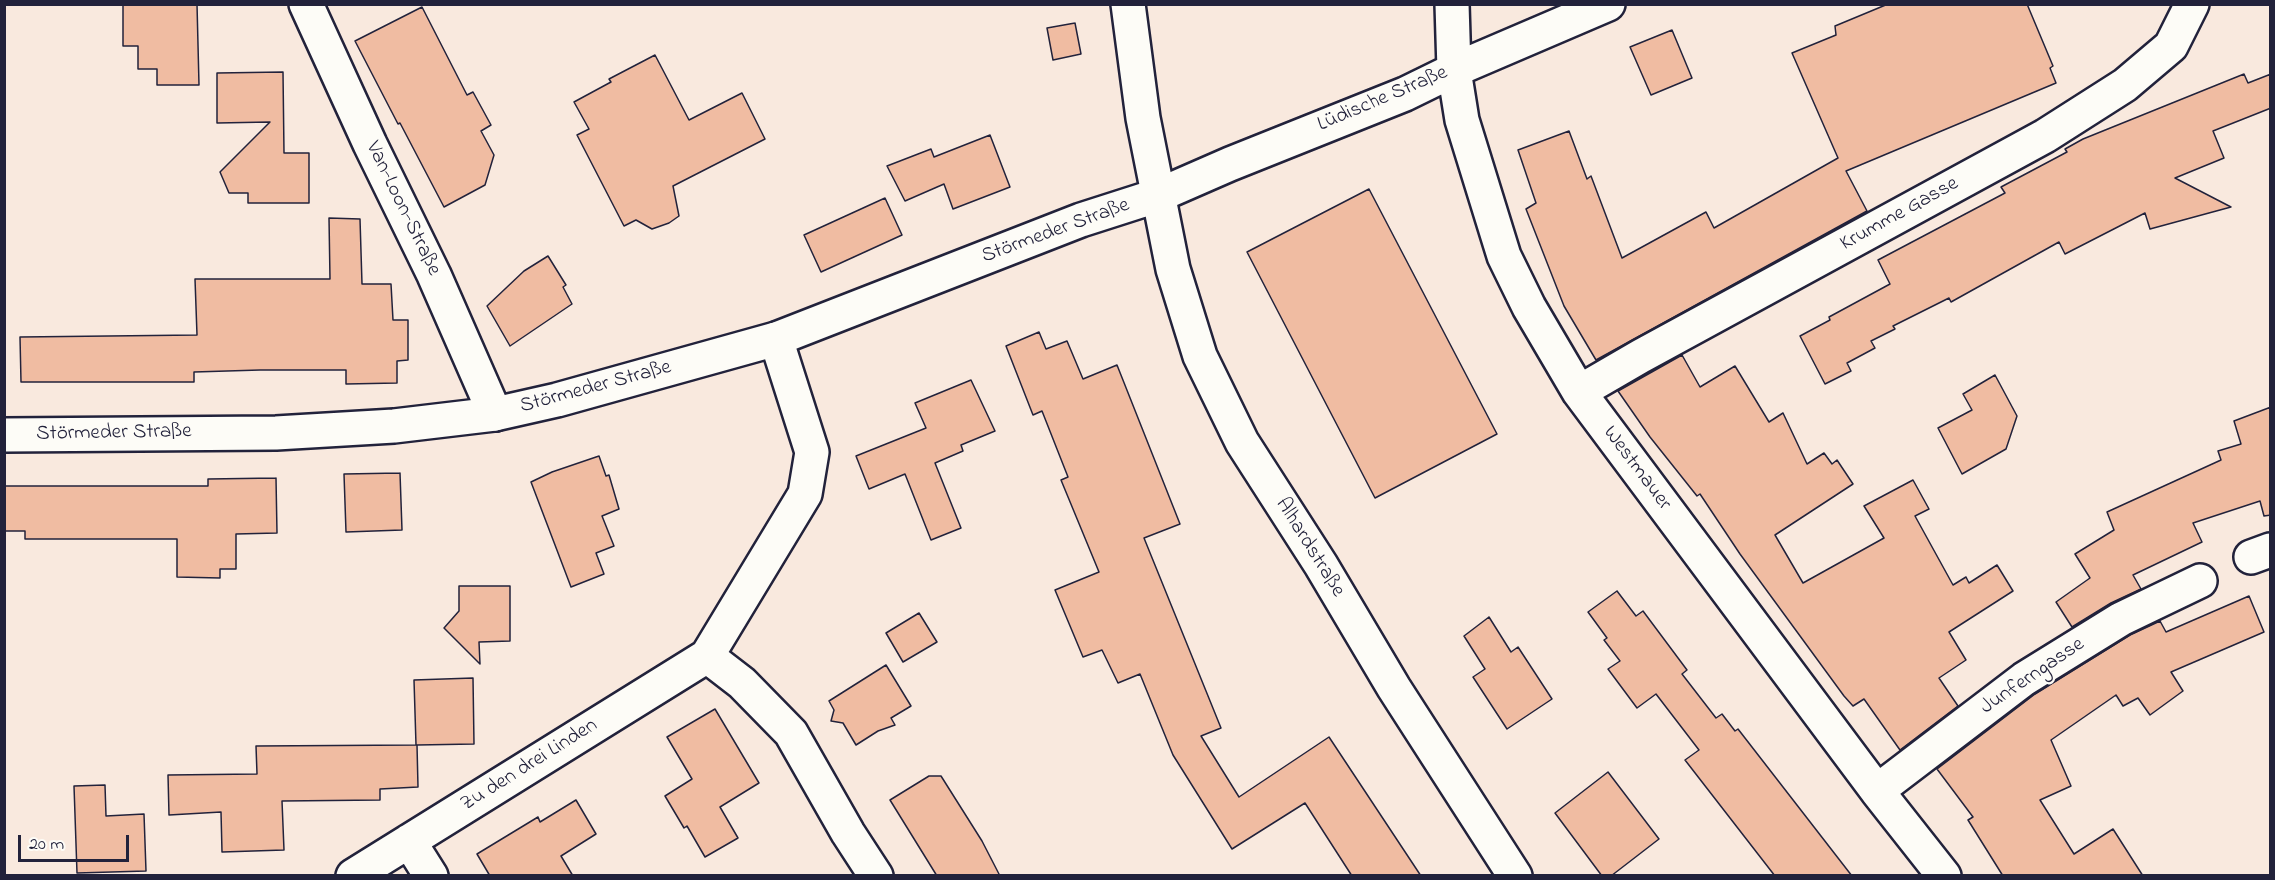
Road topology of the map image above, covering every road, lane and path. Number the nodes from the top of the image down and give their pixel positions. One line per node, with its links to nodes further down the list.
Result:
1 (306, 4): 10 (street, Van-Loon-Straße)
2 (1128, 4): 7 (street, Alhardstraße)
3 (1452, 4): 6 (street, Westmauer)
4 (1608, 4): 6 (street, Lüdische Straße)
5 (2192, 4): 9 (street, Krumme Gasse)
6 (1454, 70): 7 (street, Lüdische Straße); 9 (street, Westmauer)
7 (1159, 195): 8 (street, Störmeder Straße); 19 (street, Alhardstraße)
8 (776, 339): 10 (street, Störmeder Straße); 13 (street, Zu den drei Linden)
9 (1579, 392): 14 (street, Westmauer)
10 (495, 414): 11 (street, Störmeder Straße)
11 (4, 435)
12 (2199, 581): 14 (street, Junferngasse)
13 (708, 656): 15 (street, Zu den drei Linden); 18 (street)
14 (1877, 791): 20 (street, Westmauer)
15 (409, 841): 16 (street, Zu den drei Linden); 17 (street)
16 (353, 876)
17 (431, 876)
18 (876, 876)
19 (1515, 876)
20 (1944, 876)

